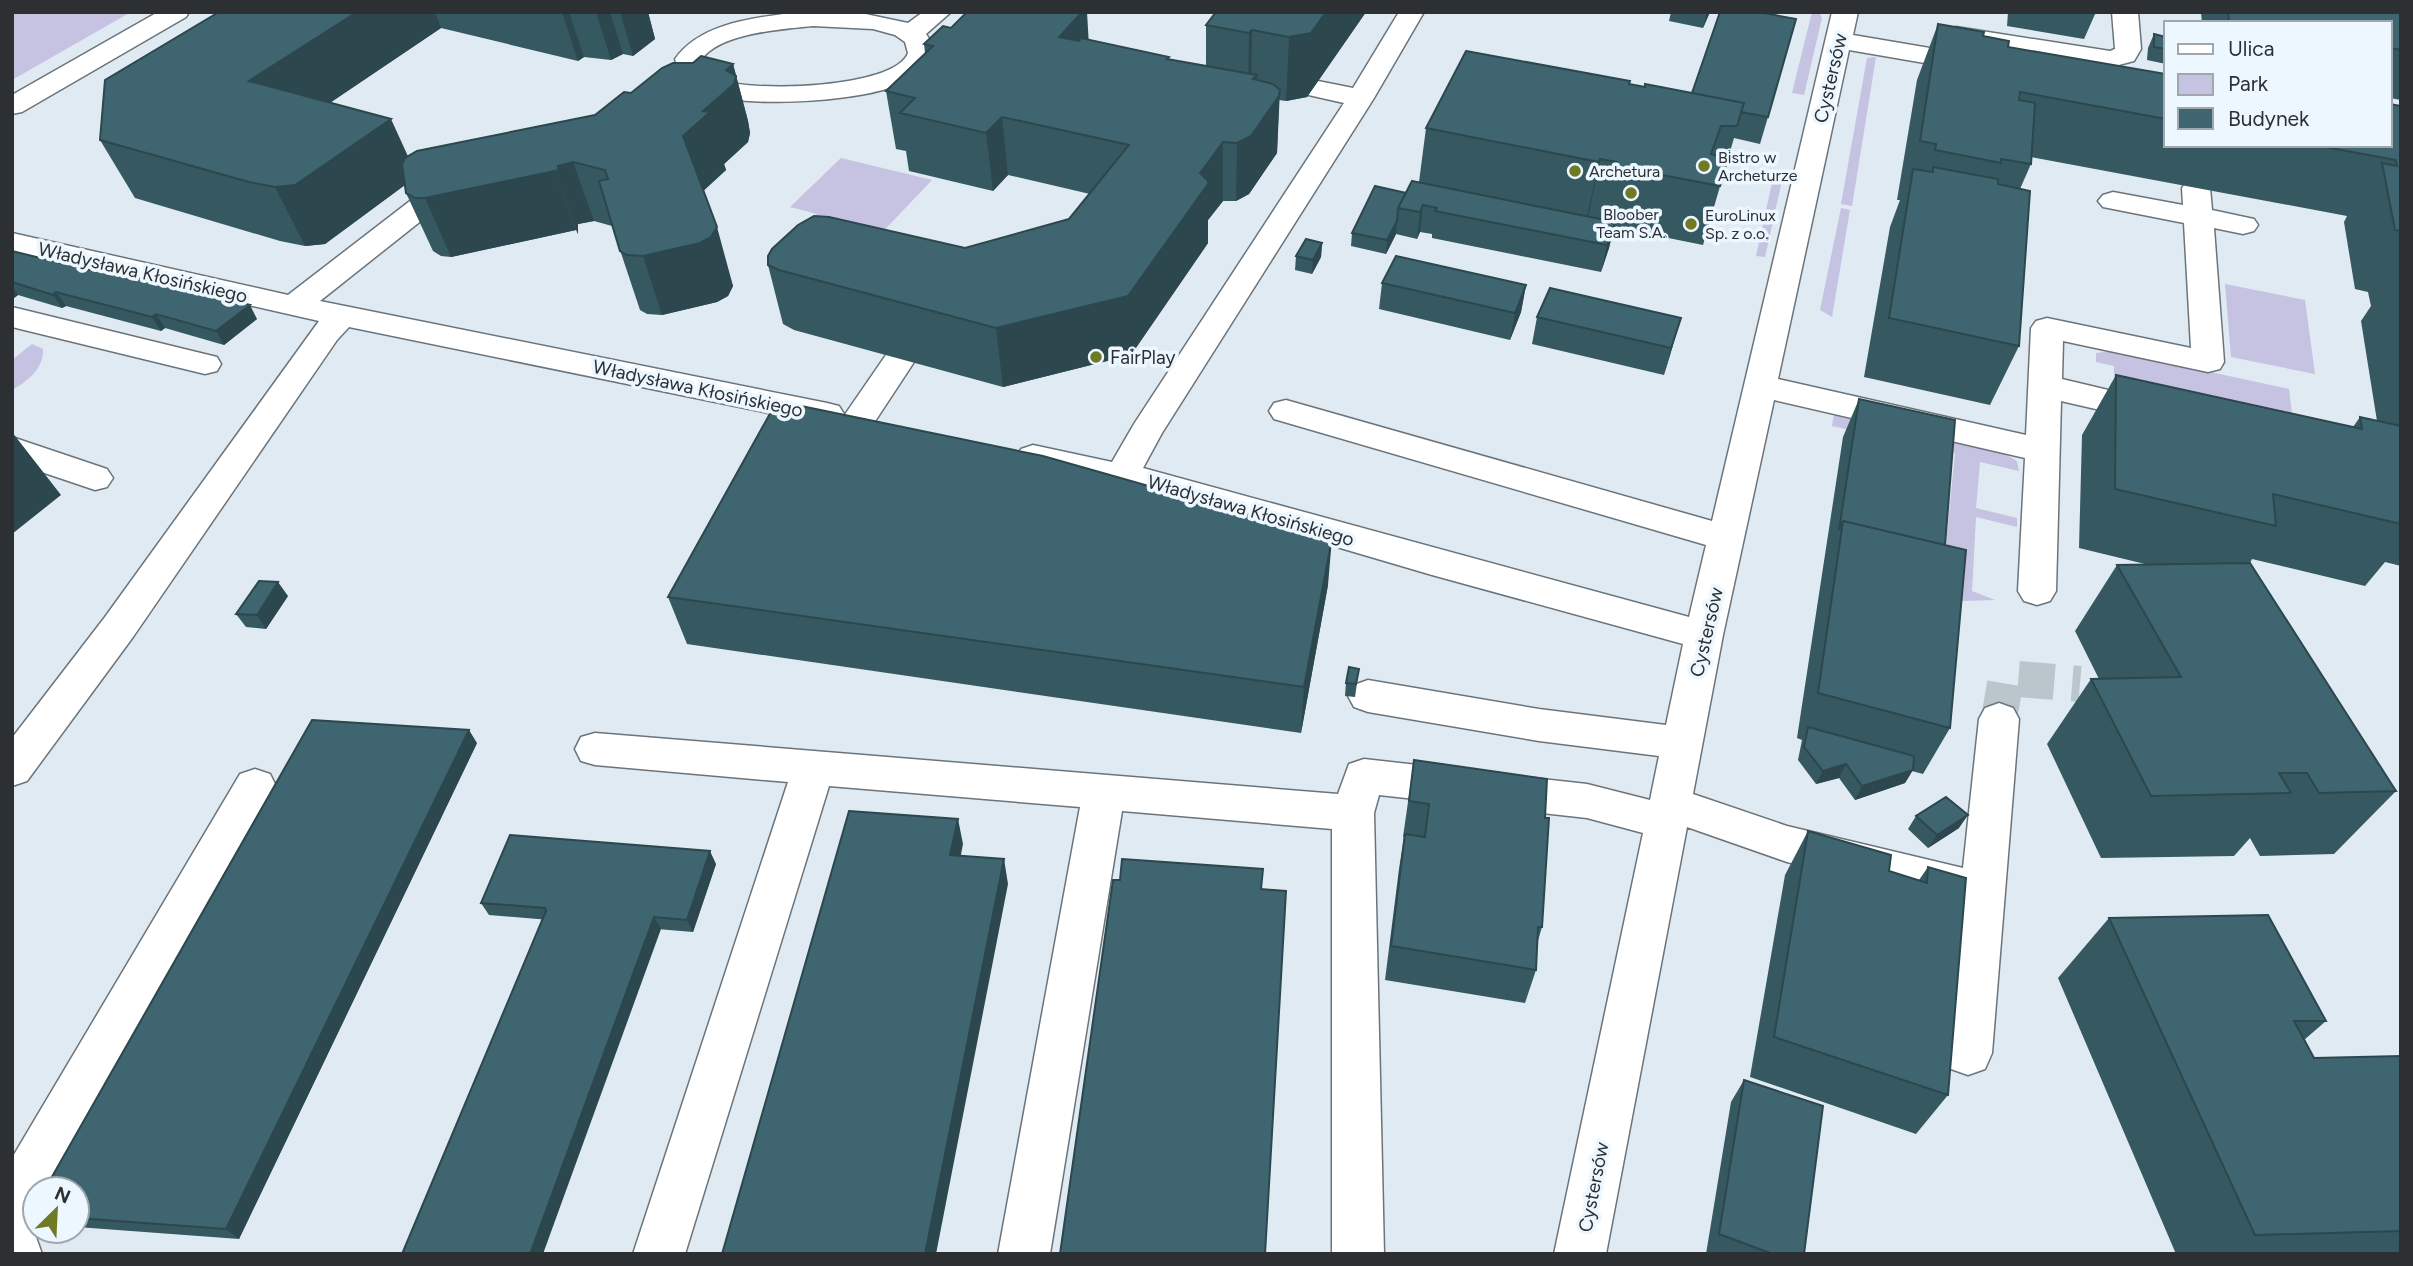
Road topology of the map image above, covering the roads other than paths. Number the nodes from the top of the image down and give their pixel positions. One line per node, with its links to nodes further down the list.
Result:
1 (177, 12): 9 (street)
2 (939, 12): 7 (street)
3 (1412, 12): 12 (street)
4 (2125, 12): 6 (street)
5 (1848, 22): 8 (street); 24 (street, Cystersów)
6 (1935, 31)
7 (911, 33): 7 (street)
8 (2003, 69)
9 (60, 79): 10 (street); 13 (street)
10 (91, 88)
11 (1314, 88): 12 (street)
12 (1361, 98): 33 (street)
13 (12, 106)
14 (475, 168): 19 (street)
15 (2113, 201): 16 (street)
16 (2197, 202): 17 (street); 25 (street)
17 (2243, 225)
18 (12, 242): 19 (street, Władysława Kłosińskiego)
19 (294, 306): 20 (street, Władysława Kłosińskiego)
20 (343, 315): 28 (street, Władysława Kłosińskiego); 43 (street)
21 (12, 317): 23 (street)
22 (900, 359): 28 (street)
23 (205, 364)
24 (1760, 386): 31 (street); 35 (street, Cystersów)
25 (2044, 386): 26 (street); 31 (street)
26 (2113, 402)
27 (1286, 411): 35 (street)
28 (858, 421): 29 (street, Władysława Kłosińskiego)
29 (897, 429)
30 (12, 449): 34 (street)
31 (2042, 450): 36 (street)
32 (1003, 451): 33 (street, Władysława Kłosińskiego)
33 (1122, 475): 37 (street, Władysława Kłosińskiego)
34 (96, 478)
35 (1727, 538): 37 (street, Cystersów)
36 (2037, 592)
37 (1704, 635): 40 (street, Cystersów)
38 (1368, 696): 40 (street)
39 (1999, 719): 48 (street)
40 (1682, 743): 47 (street, Cystersów)
41 (595, 749): 42 (street)
42 (814, 767): 45 (street); 53 (street)
43 (12, 769)
44 (255, 786): 50 (street)
45 (1104, 792): 46 (street); 54 (street)
46 (1353, 813): 47 (street); 55 (street)
47 (1668, 813): 48 (street); 56 (street, Cystersów)
48 (1983, 892): 49 (street)
49 (1968, 1053)
50 (12, 1207)
51 (12, 1240): 52 (street)
52 (16, 1254)
53 (659, 1254)
54 (1024, 1254)
55 (1358, 1254)
56 (1580, 1254)

